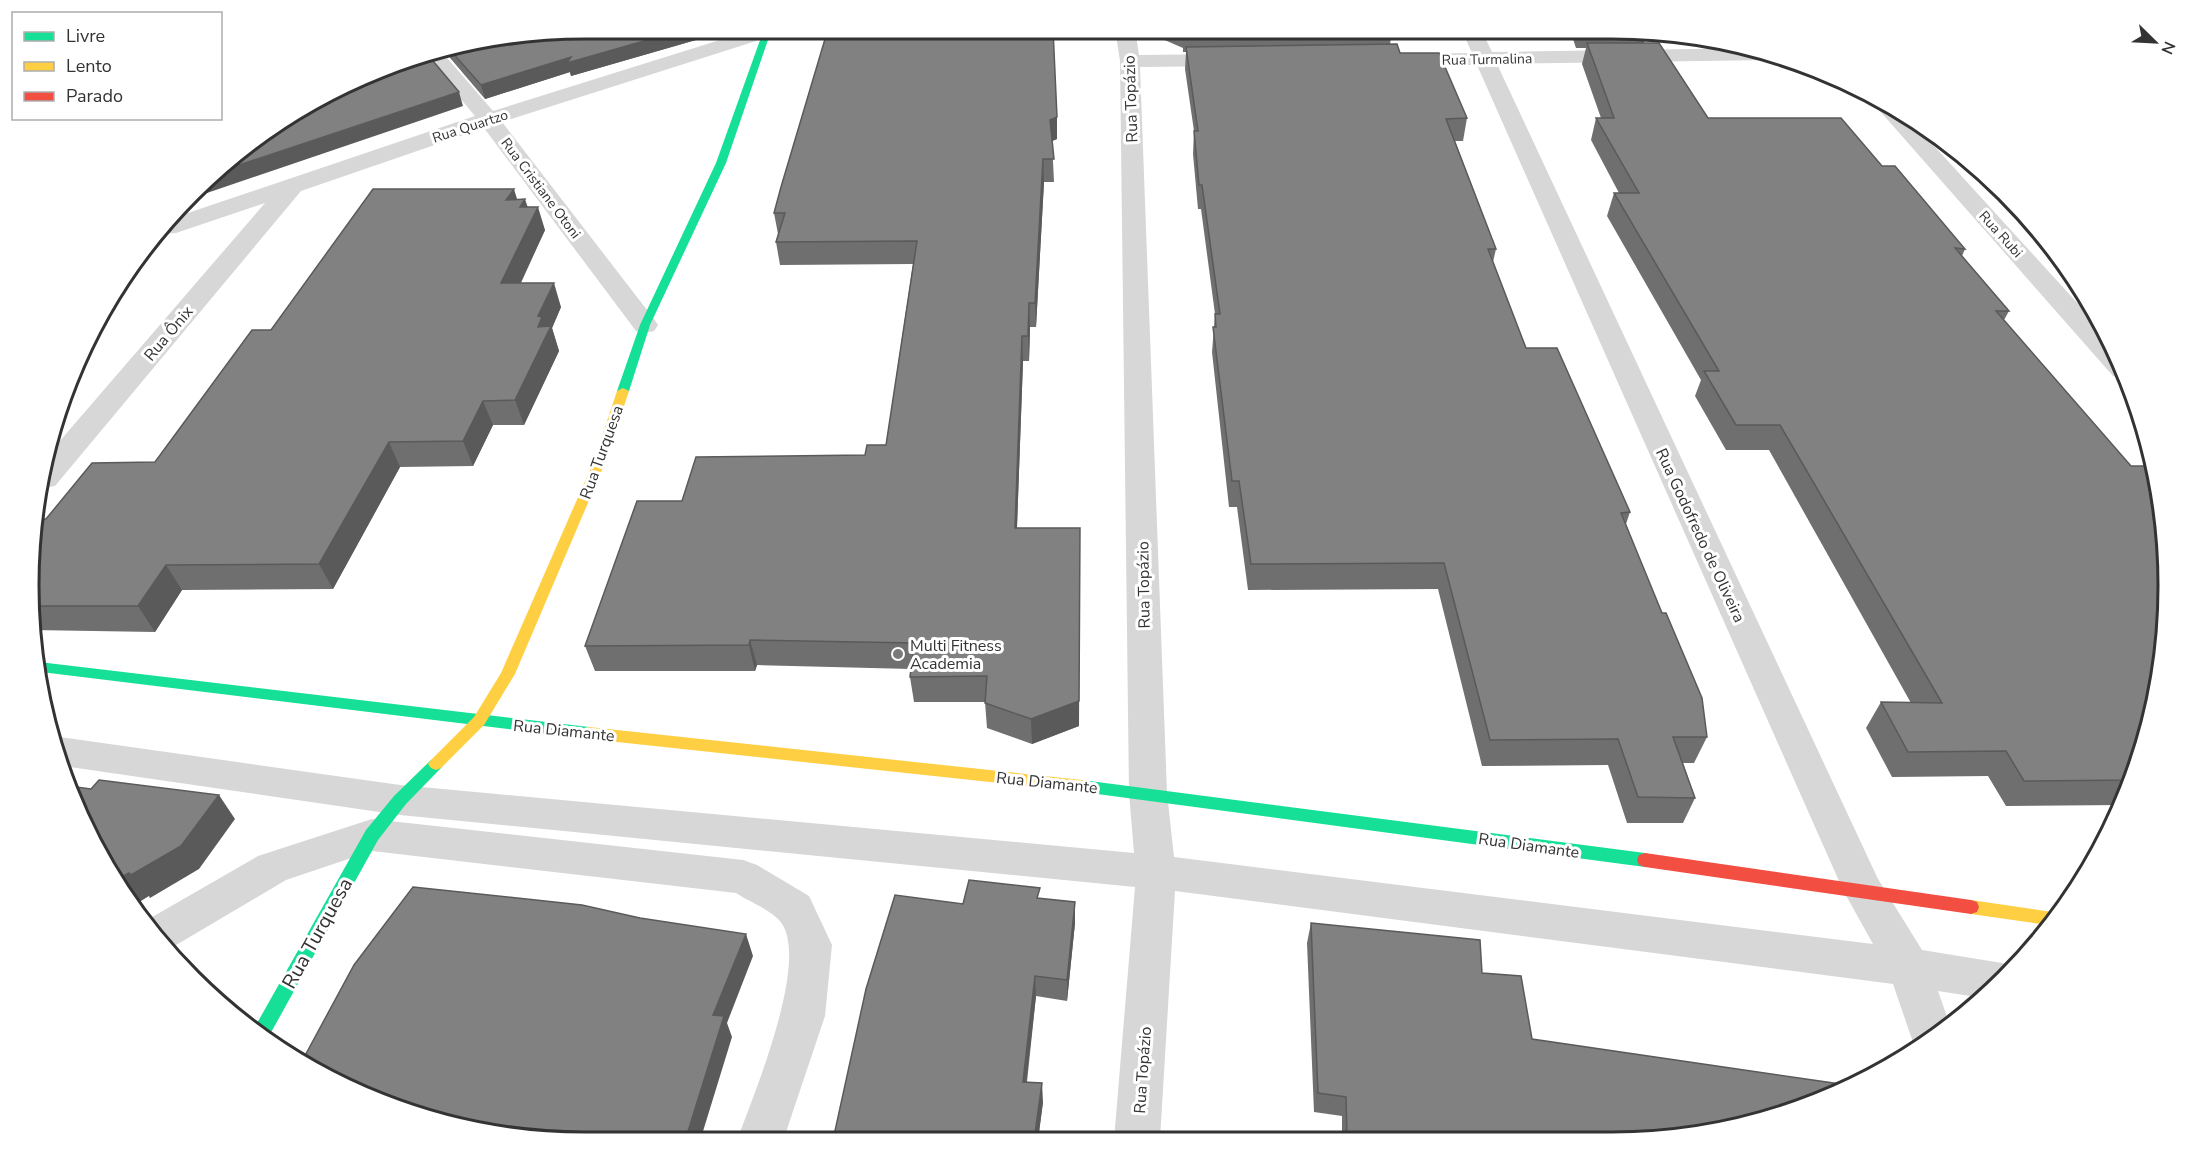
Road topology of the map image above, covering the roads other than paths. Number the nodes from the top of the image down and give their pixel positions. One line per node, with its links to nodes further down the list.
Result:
1 (742, 39): 11 (street, Rua Quartzo)
2 (767, 39): 15 (street, Rua Turquesa)
3 (1127, 39): 10 (street, Rua Topázio)
4 (1475, 39): 6 (street, Rua Godofredo de Oliveira)
5 (1738, 55): 6 (street, Rua Turmalina)
6 (1483, 59): 9 (street, Rua Turmalina); 25 (street, Rua Godofredo de Oliveira)
7 (438, 60): 11 (street, Rua Cristiane Otoni)
8 (1247, 60): 10 (street)
9 (1377, 60)
10 (1130, 61): 21 (street, Rua Topázio)
11 (489, 119): 13 (street, Rua Quartzo); 15 (street, Rua Cristiane Otoni)
12 (1898, 120): 16 (street, Rua Rubi)
13 (292, 186): 14 (street, Rua Quartzo); 17 (street, Rua Ônix)
14 (175, 225)
15 (645, 325): 19 (street, Rua Turquesa)
16 (2104, 349)
17 (52, 471)
18 (46, 668): 19 (street, Rua Diamante)
19 (479, 721): 21 (street, Rua Diamante); 22 (street, Rua Turquesa)
20 (65, 752): 22 (street)
21 (1148, 793): 24 (street, Rua Topázio); 25 (street, Rua Diamante)
22 (400, 800): 23 (street, Rua Turquesa); 24 (street)
23 (372, 835): 27 (street); 30 (street, Rua Turquesa); 32 (street)
24 (1156, 872): 28 (street); 33 (street, Rua Topázio)
25 (1863, 890): 26 (street, Rua Diamante); 28 (street, Rua Godofredo de Oliveira)
26 (2045, 918)
27 (163, 932)
28 (1908, 967): 29 (street); 31 (street, Rua Godofredo de Oliveira)
29 (1989, 980)
30 (264, 1027)
31 (1930, 1029)
32 (763, 1132)
33 (1138, 1132)

